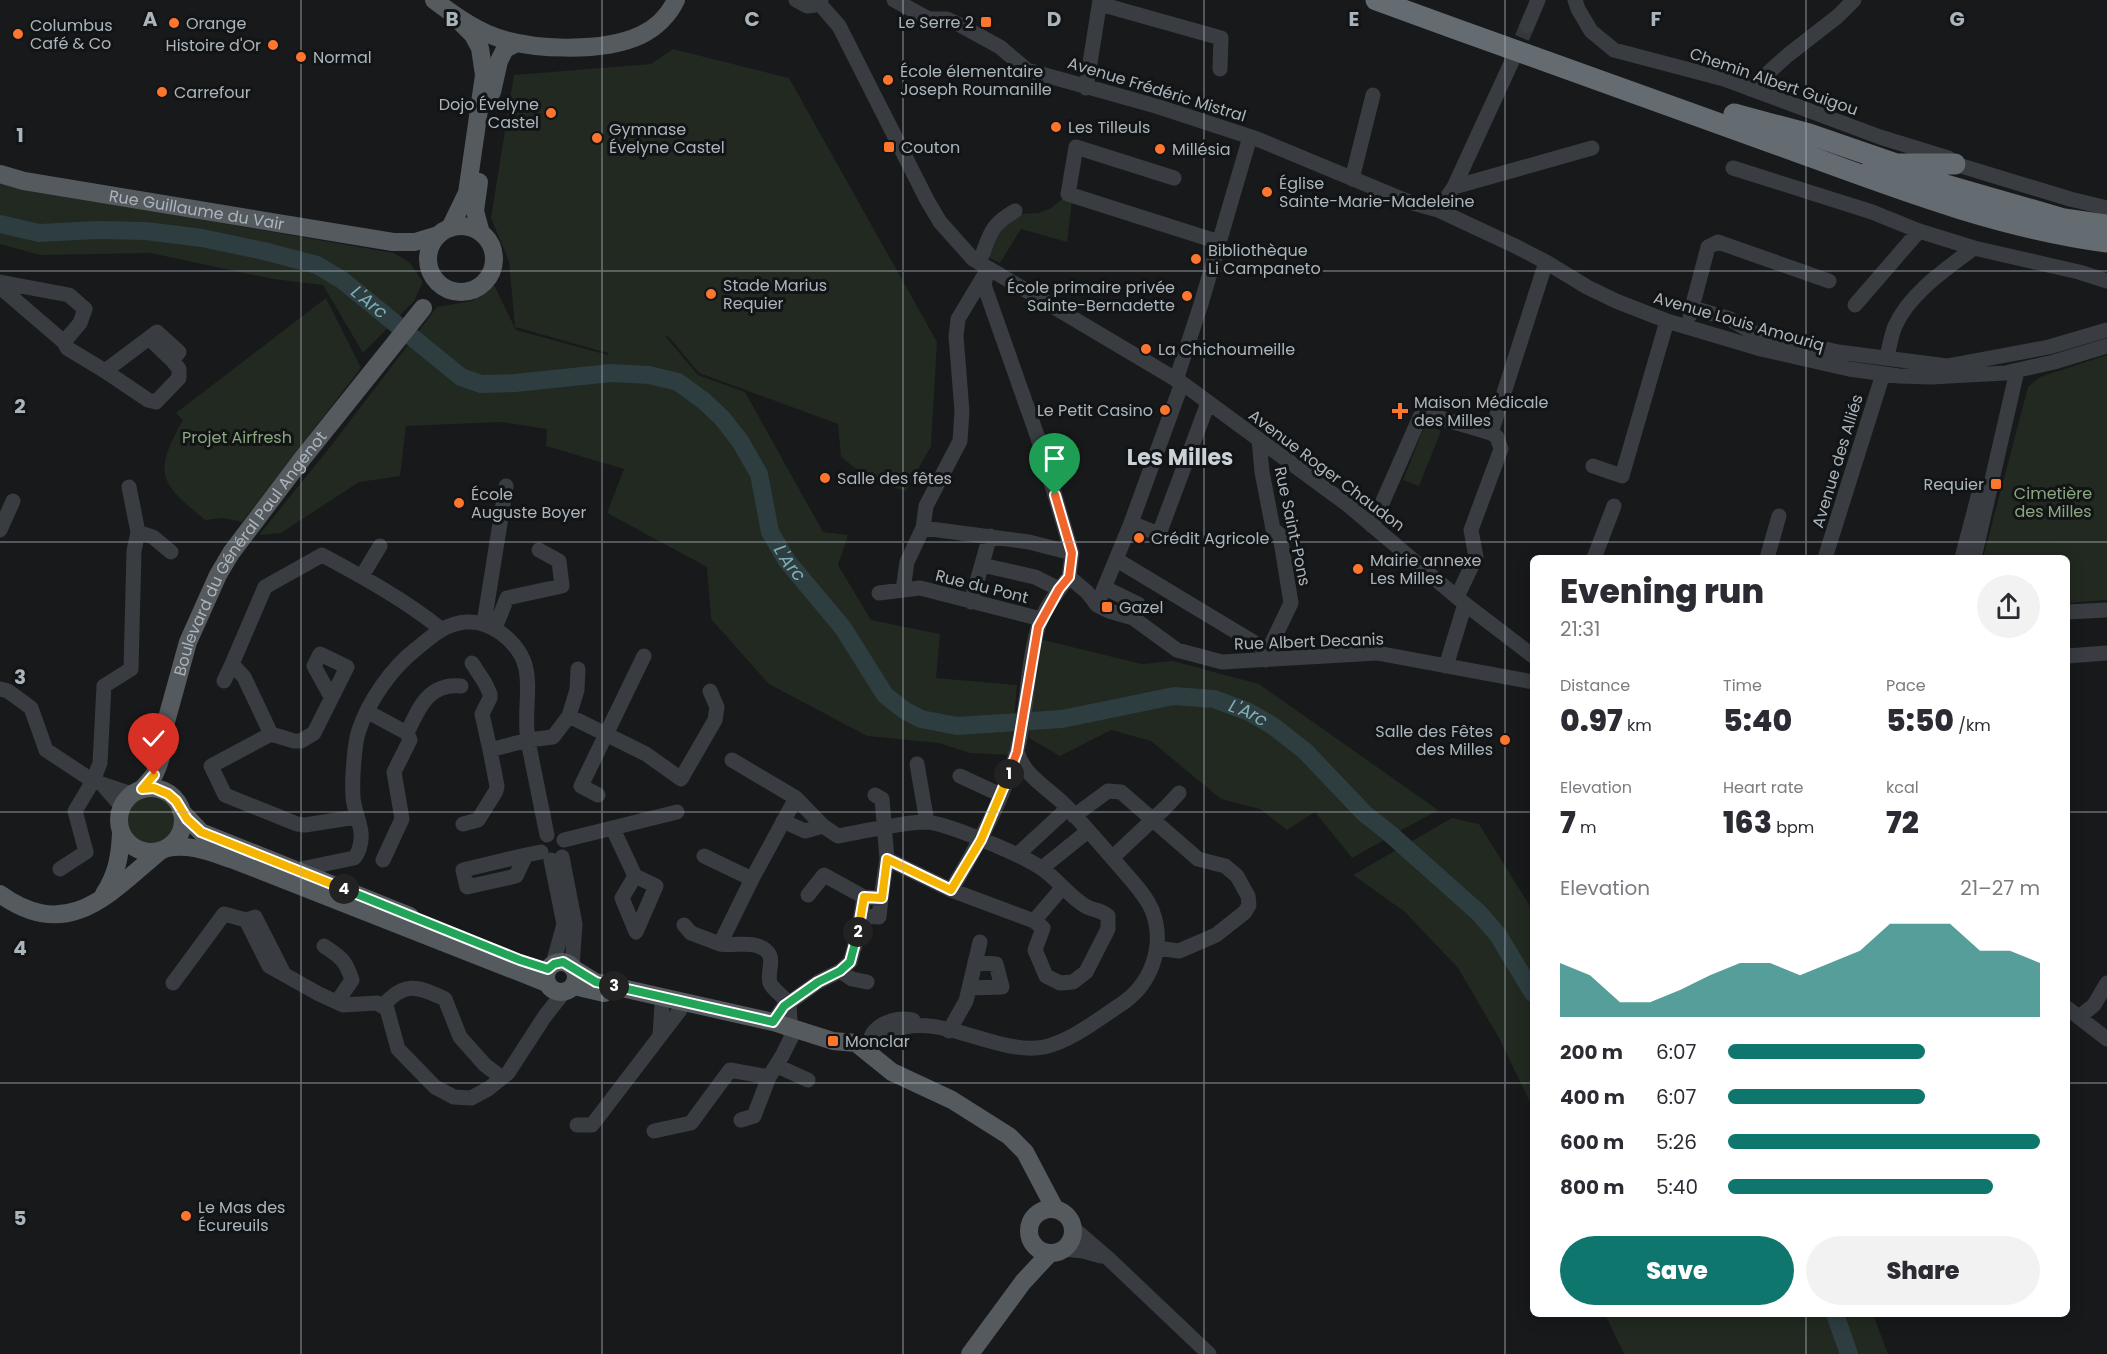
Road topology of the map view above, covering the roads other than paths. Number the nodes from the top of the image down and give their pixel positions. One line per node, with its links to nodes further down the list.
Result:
1 (676, 0): 13 (main road)
2 (796, 0): 8 (street)
3 (1376, 0): 30 (highway)
4 (1418, 0): 19 (highway)
5 (1538, 0): 12 (street)
6 (1575, 0): 17 (street, Chemin Albert Guigou)
7 (1854, 0): 17 (street)
8 (820, 1): 45 (street, Avenue Roger Chaudon)
9 (1100, 2): 15 (street); 16 (street)
10 (899, 3): 16 (street, Avenue Frédéric Mistral)
11 (439, 4): 13 (main road); 35 (main road)
12 (1527, 26)
13 (517, 43): 37 (main road)
14 (1513, 60): 29 (street)
15 (1220, 69)
16 (1086, 88): 20 (street, Avenue Frédéric Mistral)
17 (1750, 89): 21 (street, Chemin Albert Guigou)
18 (1373, 95): 28 (street)
19 (1734, 114): 23 (highway); 34 (highway)
20 (1250, 137): 28 (street, Avenue Louis Amouriq); 39 (street)
21 (1880, 137): 23 (street, Chemin Albert Guigou); 24 (street, Chemin Albert Guigou)
22 (1592, 148): 29 (street)
23 (1912, 164): 24 (highway)
24 (1960, 166): 31 (street, Chemin Albert Guigou)
25 (1733, 168): 36 (street)
26 (0, 174): 38 (main road, Rue Guillaume du Vair)
27 (1174, 178): 39 (street)
28 (1352, 179): 32 (street, Avenue Louis Amouriq)
29 (1454, 188): 32 (street)
30 (1902, 190): 40 (highway); 42 (highway)
31 (2107, 208)
32 (1438, 210): 43 (street, Avenue Louis Amouriq)
33 (1015, 211): 45 (street)
34 (2107, 225)
35 (444, 231): 37 (main road); 38 (main road, Rue Guillaume du Vair); 44 (main road)
36 (1919, 231): 41 (street); 52 (street)
37 (481, 233): 50 (main road)
38 (393, 242): 44 (main road, Rue Guillaume du Vair)
39 (1219, 242): 63 (street)
40 (2107, 242)
41 (1974, 248): 47 (street); 59 (street)
42 (2107, 255)
43 (1546, 262): 54 (street, Avenue Louis Amouriq); 65 (street)
44 (429, 266): 50 (main road); 51 (main road)
45 (983, 266): 63 (street, Avenue Roger Chaudon); 75 (street); 82 (street)
46 (1829, 281): 53 (street)
47 (2107, 281)
48 (0, 282): 57 (street)
49 (0, 287): 57 (street)
50 (452, 290): 51 (main road)
51 (425, 305): 127 (main road, Boulevard du Général Paul Angenot)
52 (1855, 305)
53 (1693, 308): 55 (street); 59 (street)
54 (1667, 321): 55 (street, Avenue Louis Amouriq); 67 (street)
55 (1685, 326): 62 (street, Avenue Louis Amouriq)
56 (2107, 330): 59 (street)
57 (64, 342): 60 (street)
58 (2107, 346): 61 (street, Avenue Louis Amouriq)
59 (1887, 358)
60 (105, 371): 60 (street)
61 (2011, 371): 62 (street, Avenue Louis Amouriq); 86 (street); 87 (street)
62 (1883, 374): 85 (street, Avenue des Alliés)
63 (1179, 382): 64 (street, Avenue Roger Chaudon); 73 (street)
64 (1208, 403): 66 (street, Avenue Roger Chaudon); 73 (street)
65 (1491, 433): 74 (street); 95 (street)
66 (1259, 440): 74 (street, Avenue Roger Chaudon); 107 (street, Rue Saint-Pons)
67 (1593, 466)
68 (506, 486): 102 (street)
69 (129, 487): 77 (street)
70 (13, 501): 76 (street)
71 (1614, 506): 83 (street)
72 (1779, 516): 84 (street)
73 (1131, 523): 88 (street)
74 (1372, 526): 95 (street, Avenue Roger Chaudon)
75 (923, 528): 78 (street); 93 (street)
76 (0, 531)
77 (138, 532): 81 (street); 131 (street)
78 (990, 536): 82 (street); 89 (street)
79 (380, 546): 90 (street)
80 (539, 550): 102 (street)
81 (171, 552)
82 (1072, 553): 91 (street)
83 (1595, 555)
84 (1768, 555)
85 (1826, 555)
86 (1963, 555)
87 (1975, 555)
88 (1117, 560): 92 (street); 107 (street)
89 (982, 565): 91 (street); 96 (street)
90 (362, 576): 103 (street); 110 (street)
91 (1064, 583): 97 (street); 101 (street)
92 (1105, 588): 97 (street); 100 (street)
93 (903, 590): 94 (street, Rue du Pont); 96 (street, Rue du Pont)
94 (879, 593)
95 (1461, 600): 105 (street, Avenue Roger Chaudon); 111 (street)
96 (971, 602): 101 (street, Rue du Pont)
97 (1097, 605): 100 (street, Rue Albert Decanis)
98 (2107, 610): 99 (street)
99 (2070, 612)
100 (1133, 618): 107 (street, Rue Albert Decanis)
101 (1041, 619): 125 (street)
102 (489, 626): 103 (street); 124 (street)
103 (441, 629): 119 (street)
104 (2107, 653): 108 (street)
105 (1530, 654)
106 (644, 656): 123 (street)
107 (1267, 656): 111 (street, Rue Albert Decanis)
108 (2070, 656)
109 (472, 663): 126 (street)
110 (232, 664): 113 (street); 122 (street)
111 (1446, 666): 114 (street, Rue Albert Decanis)
112 (578, 669): 120 (street)
113 (224, 681)
114 (1530, 681)
115 (461, 686): 121 (street)
116 (0, 688): 131 (street)
117 (710, 691): 123 (street)
118 (331, 697): 122 (street)
119 (368, 712): 121 (street); 141 (street)
120 (569, 716): 123 (street); 124 (street)
121 (407, 733): 160 (street)
122 (271, 734): 141 (street)
123 (606, 735): 133 (street)
124 (528, 740): 126 (street); 151 (street)
125 (1018, 748): 135 (street); 140 (street)
126 (490, 750): 145 (street)
127 (162, 754): 136 (main road, Boulevard du Général Paul Angenot); 138 (main road, Boulevard du Général Paul Angenot)
128 (732, 760): 137 (street)
129 (917, 764): 144 (street)
130 (960, 776): 135 (street)
131 (98, 782): 136 (street); 162 (street)
132 (1179, 793): 142 (street)
133 (598, 795)
134 (875, 795): 147 (street)
135 (1001, 795): 153 (street)
136 (132, 797): 138 (main road); 150 (main road)
137 (796, 798): 143 (street); 146 (street)
138 (179, 806): 154 (main road); 163 (main road)
139 (677, 812): 148 (street)
140 (1071, 812): 142 (street); 149 (street); 155 (street)
141 (356, 817): 163 (street)
142 (1152, 819): 158 (street); 179 (street)
143 (783, 821): 146 (street); 165 (street)
144 (927, 822): 147 (street); 153 (street)
145 (463, 824)
146 (823, 826): 147 (street)
147 (885, 827): 159 (street)
148 (613, 829): 152 (street); 164 (street)
149 (1088, 831): 158 (street); 161 (street)
150 (121, 833): 154 (main road); 172 (main road)
151 (547, 835): 152 (street); 156 (street)
152 (564, 840): 156 (street)
153 (981, 840): 155 (street); 167 (street)
154 (163, 850): 172 (main road); 182 (main road)
155 (1017, 855): 161 (street)
156 (545, 856): 182 (street)
157 (704, 856): 165 (street)
158 (1112, 858): 179 (street)
159 (887, 859): 167 (street); 171 (street)
160 (383, 860)
161 (1042, 868): 166 (street)
162 (60, 869)
163 (296, 870): 182 (main road)
164 (635, 876)
165 (752, 879): 177 (street)
166 (1062, 888): 174 (street); 174 (street)
167 (951, 890): 174 (street)
168 (0, 894): 172 (main road)
169 (808, 895): 170 (street)
170 (864, 897): 171 (street); 173 (street)
171 (882, 898): 173 (street)
172 (100, 901)
173 (861, 916): 181 (street)
174 (1034, 921)
175 (684, 925): 177 (street)
176 (980, 942): 180 (street)
177 (720, 944): 189 (street)
178 (324, 946): 183 (street)
179 (1157, 948): 195 (street)
180 (975, 962): 187 (street); 187 (street)
181 (840, 971): 184 (street); 189 (street)
182 (560, 977): 191 (main road); 194 (main road); 201 (street)
183 (352, 980): 188 (street); 190 (street)
184 (867, 982)
185 (172, 983): 188 (street)
186 (2107, 983): 193 (street)
187 (969, 988): 195 (street)
188 (337, 1002): 190 (street)
189 (789, 1004): 194 (street); 196 (street)
190 (376, 1005): 201 (street); 201 (street)
191 (662, 1005): 192 (main road); 197 (street)
192 (680, 1010): 196 (main road); 197 (street)
193 (2073, 1012): 198 (street)
194 (773, 1022): 196 (main road)
195 (949, 1031): 199 (street)
196 (791, 1033): 199 (main road); 200 (street)
197 (660, 1035): 204 (street)
198 (2107, 1040)
199 (867, 1051): 206 (main road)
200 (773, 1071): 202 (street); 203 (street); 205 (street)
201 (502, 1078)
202 (808, 1080)
203 (741, 1120)
204 (577, 1125)
205 (654, 1131)
206 (1033, 1169): 207 (main road); 208 (main road)
207 (1055, 1209): 208 (main road); 209 (main road)
208 (1035, 1215): 210 (main road)
209 (1074, 1229): 211 (main road); 212 (street)
210 (1032, 1242): 211 (main road); 213 (main road)
211 (1057, 1251): 212 (street); 213 (main road)
212 (1110, 1260): 215 (street)
213 (1023, 1282): 214 (main road)
214 (970, 1354)
215 (1209, 1354)

